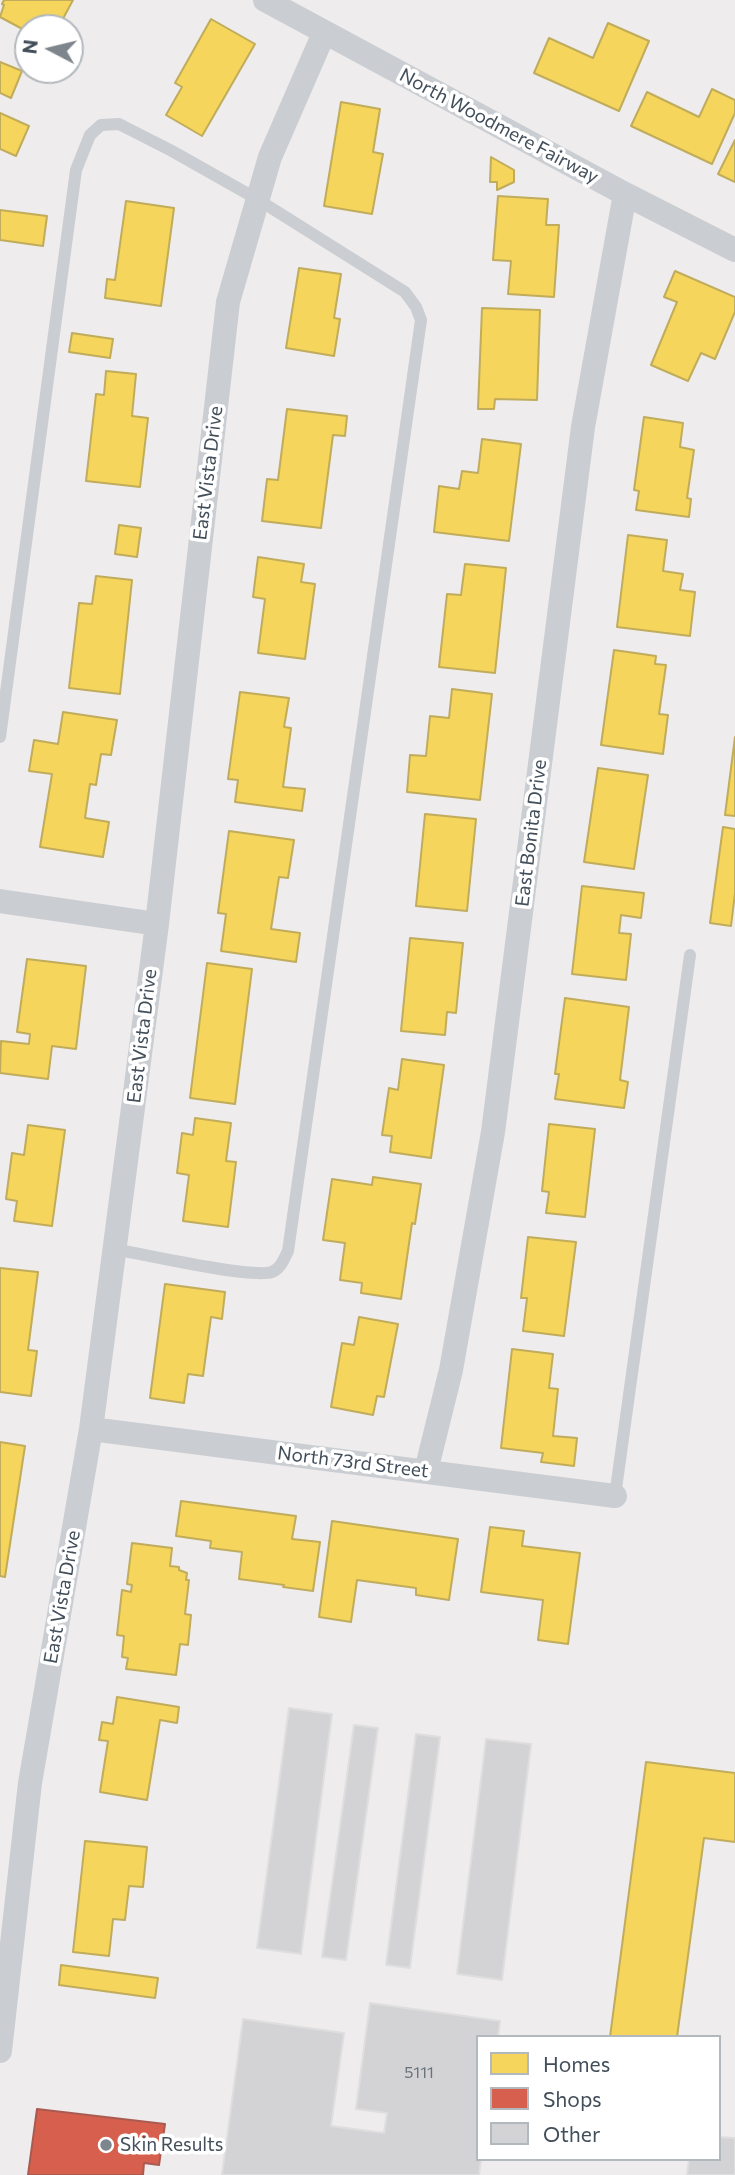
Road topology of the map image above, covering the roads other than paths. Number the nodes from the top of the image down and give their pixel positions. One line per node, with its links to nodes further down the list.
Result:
1 (265, 0): 2 (street, North Woodmere Fairway)
2 (324, 33): 3 (street, North Woodmere Fairway); 4 (street, East Vista Drive)
3 (625, 194): 5 (street, North Woodmere Fairway); 12 (street, East Bonita Drive)
4 (257, 199): 6 (lane); 8 (street, East Vista Drive); 10 (lane)
5 (735, 250)
6 (0, 737)
7 (0, 901): 8 (street)
8 (157, 923): 10 (street, East Vista Drive)
9 (690, 955): 13 (lane)
10 (114, 1249): 11 (street, East Vista Drive)
11 (91, 1429): 12 (street, North 73rd Street); 14 (street, East Vista Drive)
12 (426, 1471): 13 (street, North 73rd Street)
13 (615, 1496)
14 (0, 2051)

